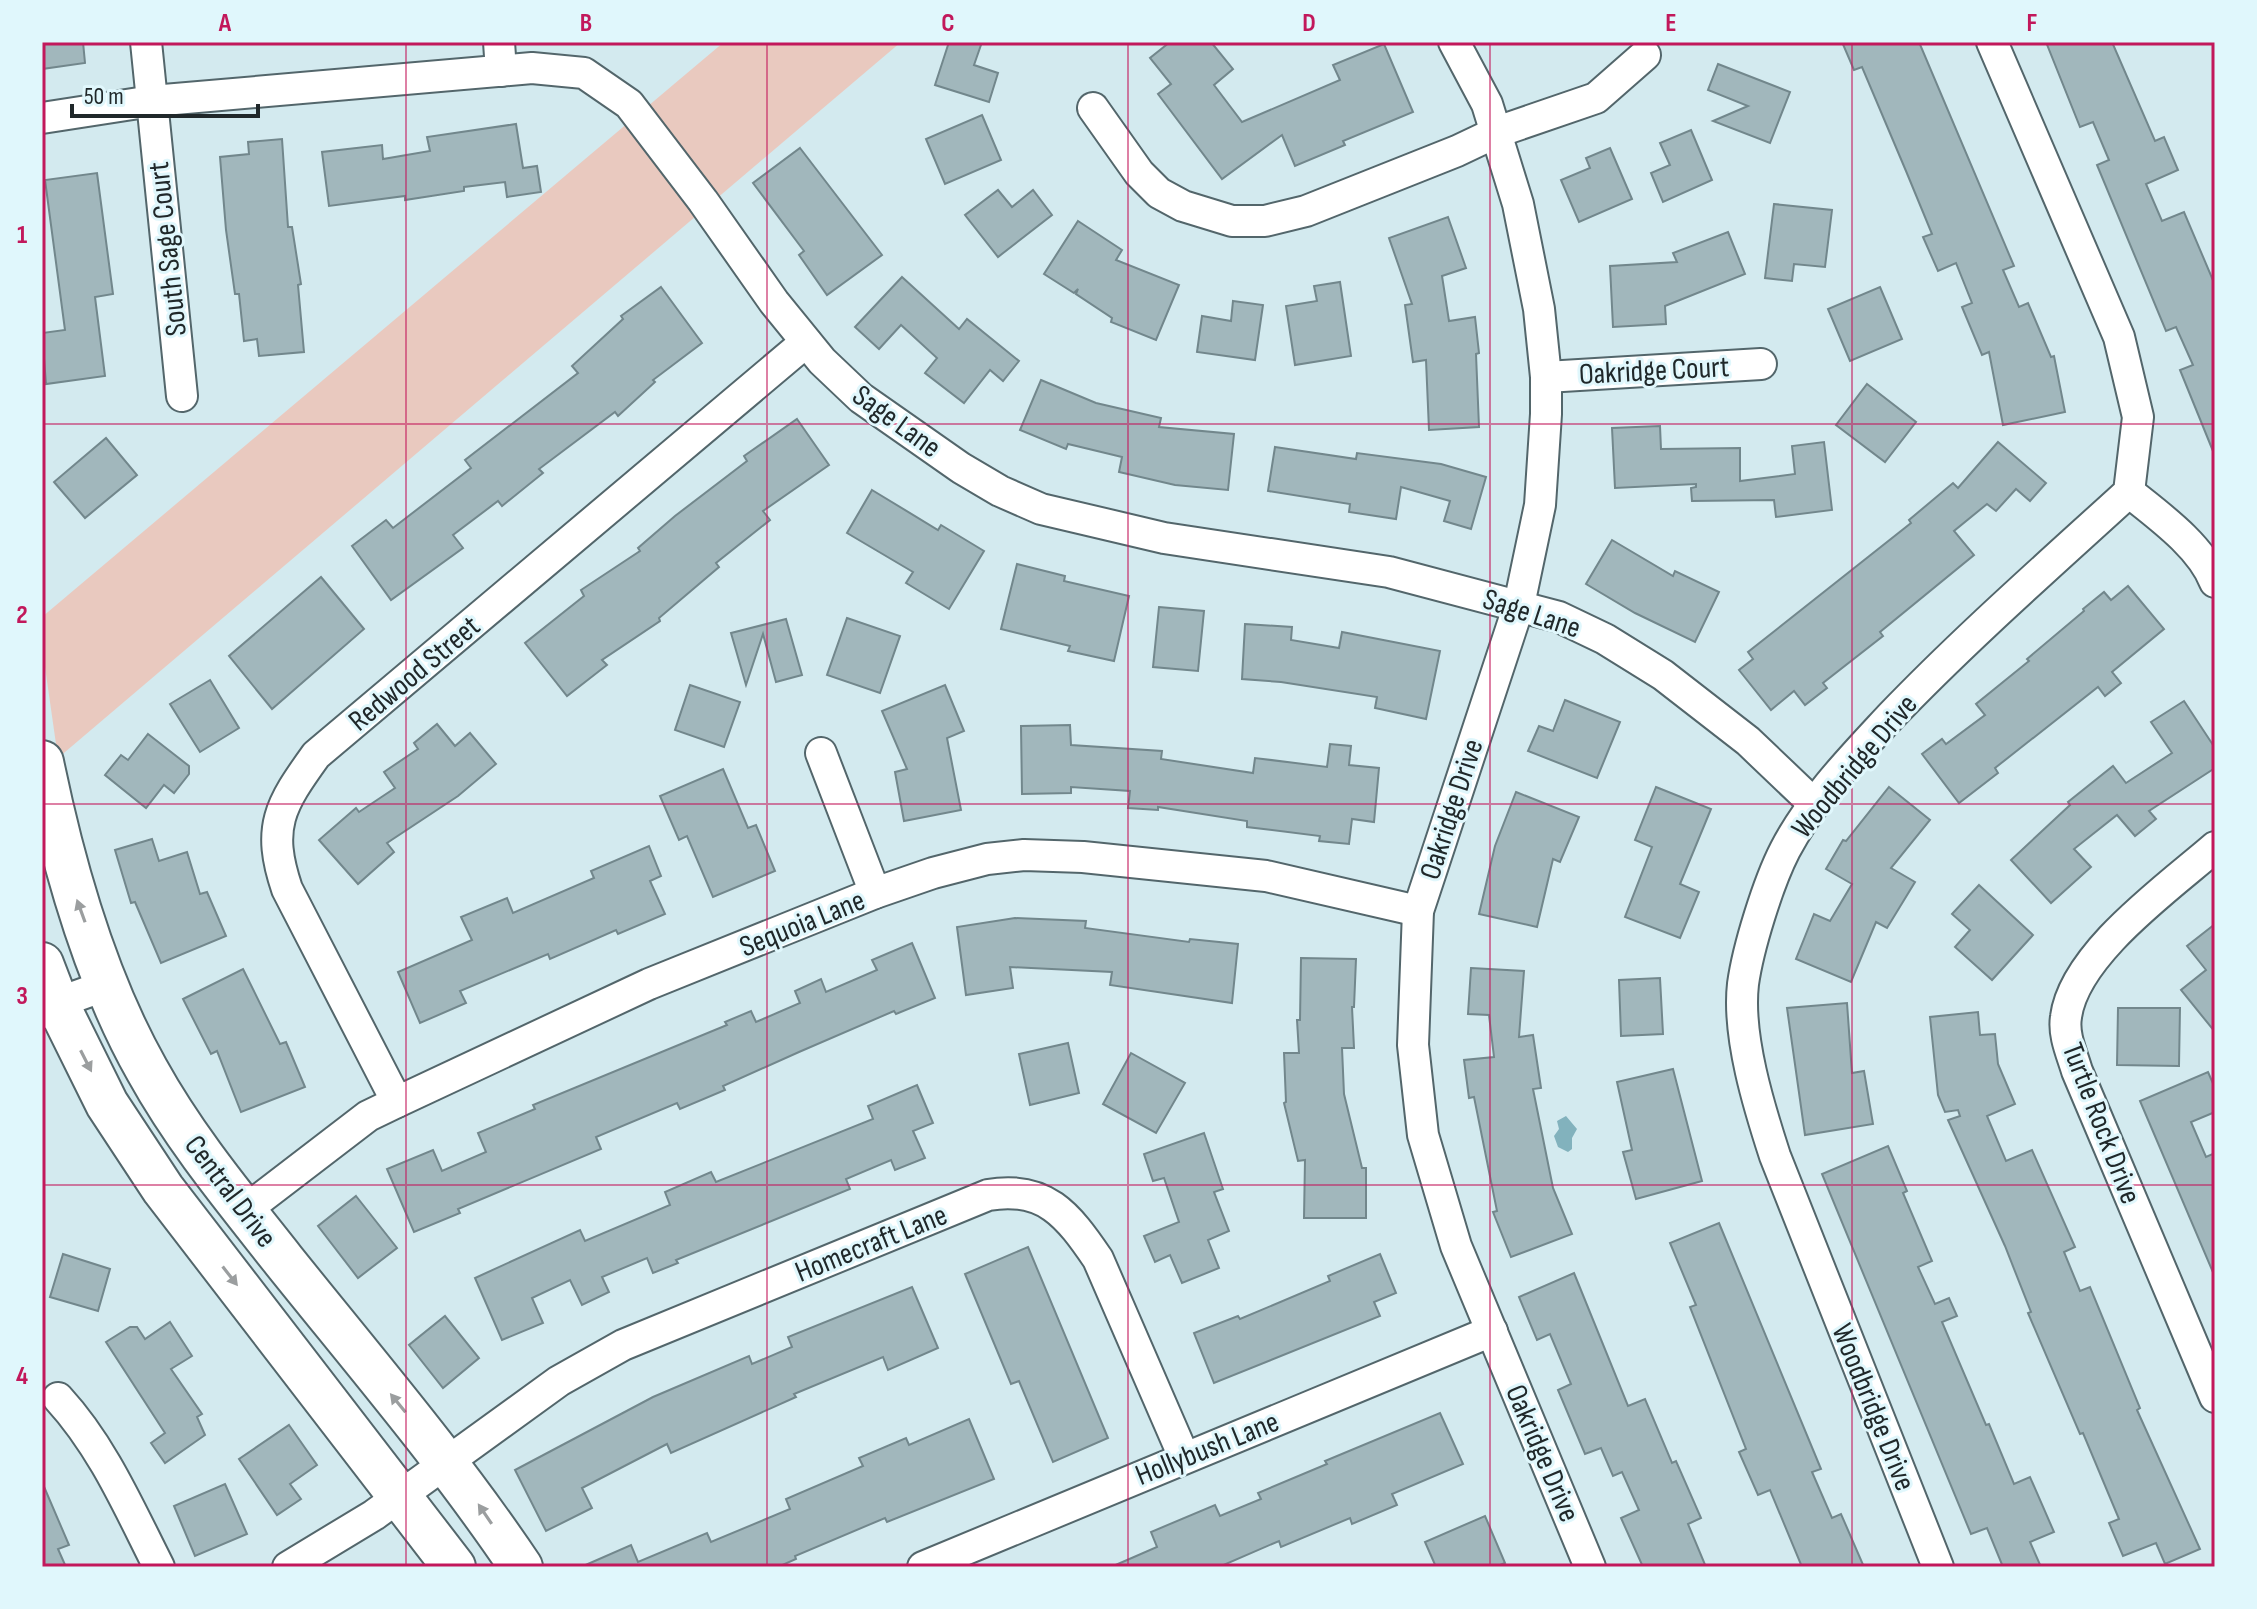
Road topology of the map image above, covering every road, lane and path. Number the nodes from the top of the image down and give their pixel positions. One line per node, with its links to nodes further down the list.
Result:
1 (146, 42): 6 (street, South Sage Court)
2 (1454, 42): 9 (street, Oakridge Drive)
3 (1992, 42): 14 (street)
4 (1645, 55): 9 (street)
5 (500, 56): 6 (street, Sage Lane); 10 (street, Sage Lane)
6 (152, 101): 8 (street, Sage Lane); 13 (street, South Sage Court)
7 (1093, 108): 9 (street)
8 (42, 118)
9 (1497, 132): 12 (street, Oakridge Drive)
10 (806, 342): 16 (street, Sage Lane); 26 (street, Redwood Street)
11 (1761, 364): 12 (street, Oakridge Court)
12 (1546, 377): 16 (street, Oakridge Drive)
13 (182, 396)
14 (2129, 492): 15 (street); 19 (street, Woodbridge Drive)
15 (2215, 582)
16 (1519, 605): 19 (street, Sage Lane); 22 (street, Oakridge Drive)
17 (821, 753): 21 (street)
18 (42, 762): 24 (main road, Central Drive, one-way to 18)
19 (1814, 804): 40 (street, Woodbridge Drive)
20 (2215, 847): 29 (street, Turtle Rock Drive)
21 (875, 893): 22 (street, Sequoia Lane); 26 (street, Sequoia Lane)
22 (1418, 911): 28 (street, Oakridge Drive)
23 (42, 964): 25 (main road, Central Drive)
24 (107, 985): 25 (street); 27 (main road, Central Drive)
25 (50, 1008): 33 (main road, Central Drive, one-way to 33)
26 (397, 1102): 27 (street, Sequoia Lane)
27 (244, 1211): 32 (main road, Central Drive, one-way to 27)
28 (1492, 1331): 31 (street, Hollybush Lane); 39 (street, Oakridge Drive)
29 (2215, 1397)
30 (58, 1398): 34 (street)
31 (1184, 1457): 32 (street, Homecraft Lane); 38 (street, Hollybush Lane)
32 (446, 1464): 33 (street, Homecraft Lane); 37 (main road, Central Drive, one-way to 32)
33 (400, 1496): 35 (street, Homecraft Lane); 36 (main road, Central Drive)
34 (159, 1567)
35 (288, 1567)
36 (454, 1567)
37 (521, 1567)
38 (923, 1567)
39 (1590, 1567)
40 (1938, 1567)

